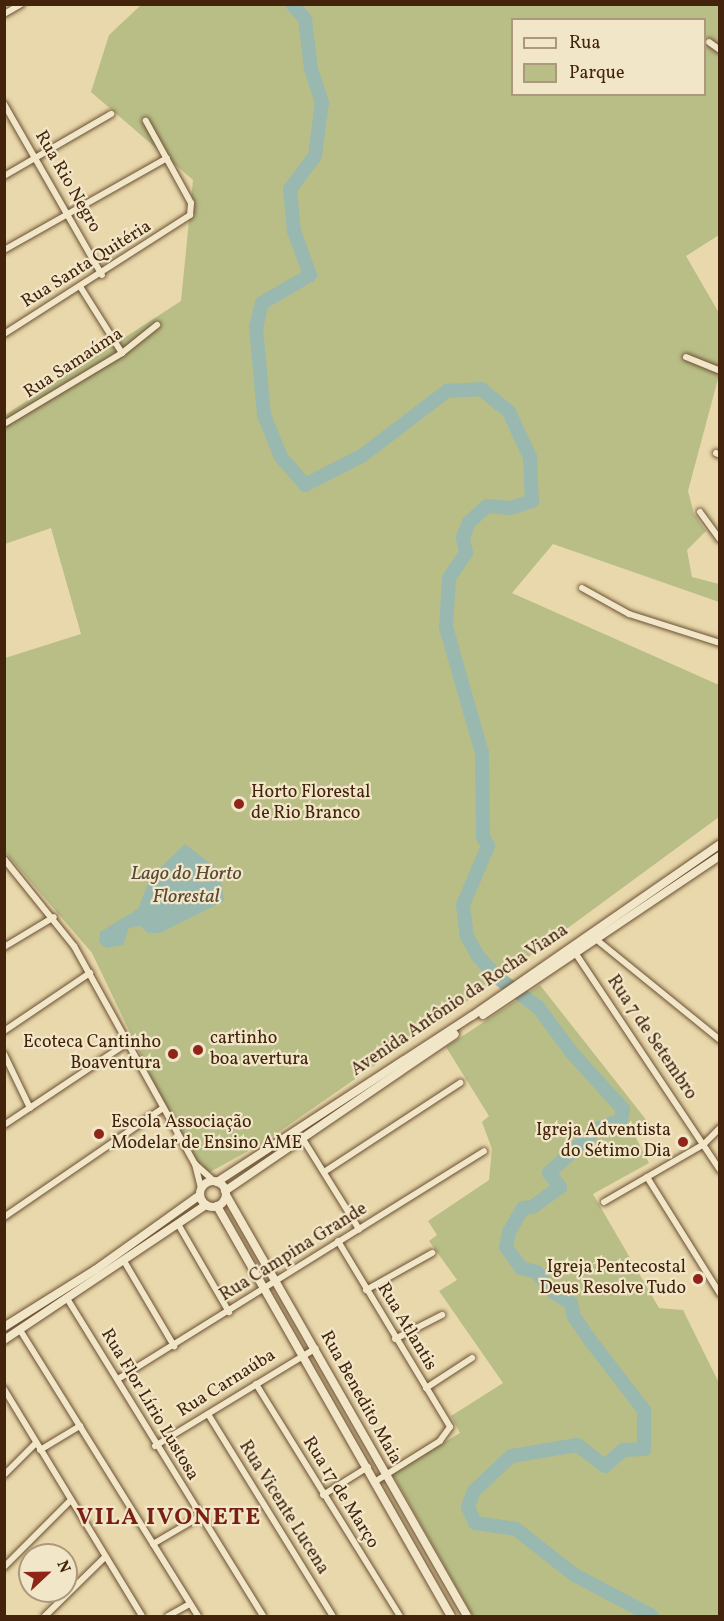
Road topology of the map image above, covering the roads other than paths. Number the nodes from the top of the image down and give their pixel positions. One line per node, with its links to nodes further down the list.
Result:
1 (21, 4): 2 (street)
2 (4, 14)
3 (708, 42): 4 (street)
4 (720, 50)
5 (4, 104): 8 (street, Rua Rio Negro)
6 (111, 114): 8 (street)
7 (146, 121): 9 (street)
8 (36, 158): 10 (street); 11 (street, Rua Rio Negro)
9 (166, 158): 11 (street); 13 (street, Rua Santa Quitéria)
10 (4, 176)
11 (68, 213): 12 (street); 13 (street, Rua Rio Negro)
12 (4, 250)
13 (102, 275): 14 (street, Rua Santa Quitéria)
14 (81, 288): 16 (street, Rua Santa Quitéria); 17 (street)
15 (157, 325): 17 (street, Rua Samaúma)
16 (4, 334)
17 (122, 354): 20 (street, Rua Samaúma)
18 (686, 357): 19 (street)
19 (720, 371)
20 (4, 424)
21 (700, 512): 22 (street)
22 (720, 540)
23 (582, 588): 24 (street)
24 (720, 643)
25 (720, 844): 33 (main road, Avenida Antônio da Rocha Viana)
26 (720, 856): 29 (main road, Avenida Antônio da Rocha Viana)
27 (4, 859): 28 (street)
28 (54, 917): 30 (street); 32 (street)
29 (597, 940): 31 (main road, Avenida Antônio da Rocha Viana); 36 (street)
30 (4, 947)
31 (576, 954): 33 (main road, Avenida Antônio da Rocha Viana); 45 (street, Rua 7 de Setembro)
32 (90, 973): 35 (street); 37 (street)
33 (522, 986): 34 (main road, Avenida Antônio da Rocha Viana)
34 (474, 1018): 44 (main road, Avenida Antônio da Rocha Viana); 51 (main road, Avenida Antônio da Rocha Viana)
35 (4, 1031)
36 (720, 1040)
37 (127, 1043): 40 (street); 41 (street)
38 (4, 1054): 40 (street)
39 (460, 1083): 49 (street)
40 (30, 1108): 42 (street)
41 (162, 1109): 47 (street); 57 (street)
42 (4, 1125)
43 (720, 1128): 45 (street)
44 (301, 1136): 49 (street); 53 (main road, Avenida Antônio da Rocha Viana)
45 (704, 1144): 48 (street, Rua 7 de Setembro); 50 (street)
46 (484, 1150): 59 (street, Rua Campina Grande)
47 (195, 1164): 51 (street); 52 (street)
48 (720, 1170)
49 (324, 1172): 59 (street)
50 (646, 1177): 54 (street); 66 (street)
51 (215, 1182): 52 (main road, Avenida Antônio da Rocha Viana); 53 (main road)
52 (201, 1192): 55 (main road); 70 (main road)
53 (225, 1193): 56 (main road, Avenida Antônio da Rocha Viana); 63 (street, Rua Benedito Maia)
54 (604, 1202)
55 (206, 1205): 56 (main road); 58 (main road)
56 (217, 1206): 64 (street, Rua Benedito Maia)
57 (4, 1217)
58 (178, 1224): 62 (main road); 68 (street)
59 (359, 1229): 60 (street, Rua Campina Grande)
60 (338, 1241): 63 (street, Rua Campina Grande); 65 (street, Rua Atlantis)
61 (432, 1254): 65 (street)
62 (124, 1261): 67 (main road); 74 (street)
63 (278, 1281): 64 (street, Rua Campina Grande); 75 (street, Rua Benedito Maia)
64 (267, 1288): 68 (street, Rua Campina Grande); 76 (street, Rua Benedito Maia)
65 (366, 1290): 73 (street, Rua Atlantis)
66 (720, 1294)
67 (68, 1300): 71 (main road); 78 (street, Rua Flor Lírio Lustosa)
68 (229, 1312): 74 (street, Rua Campina Grande)
69 (442, 1315): 73 (street)
70 (4, 1327)
71 (20, 1330): 72 (main road); 83 (street)
72 (4, 1340)
73 (395, 1340): 80 (street, Rua Atlantis)
74 (174, 1346): 78 (street, Rua Campina Grande)
75 (316, 1348): 76 (street, Rua Carnaúba); 88 (street, Rua Benedito Maia)
76 (305, 1355): 79 (street, Rua Carnaúba); 86 (street, Rua Benedito Maia)
77 (472, 1358): 80 (street)
78 (118, 1379): 85 (street, Rua Flor Lírio Lustosa)
79 (256, 1384): 82 (street, Rua Carnaúba); 90 (street, Rua 17 de Março)
80 (426, 1388): 88 (street, Rua Atlantis)
81 (4, 1389): 84 (street)
82 (208, 1414): 85 (street, Rua Carnaúba); 102 (street, Rua Vicente Lucena)
83 (80, 1426): 84 (street); 93 (street)
84 (38, 1446): 87 (street); 91 (street)
85 (155, 1446): 92 (street, Rua Flor Lírio Lustosa)
86 (368, 1467): 89 (street, Rua Benedito Maia); 90 (street)
87 (4, 1475)
88 (385, 1476): 89 (street); 105 (street, Rua Benedito Maia)
89 (376, 1481): 104 (street, Rua Benedito Maia)
90 (323, 1495): 103 (street, Rua 17 de Março)
91 (70, 1501): 94 (street); 95 (street)
92 (199, 1517): 93 (street); 101 (street, Rua Flor Lírio Lustosa)
93 (153, 1544): 96 (street)
94 (105, 1557): 97 (street); 98 (street)
95 (4, 1567)
96 (190, 1604): 99 (street); 100 (street)
97 (139, 1616)
98 (45, 1617)
99 (168, 1617)
100 (198, 1617)
101 (263, 1617)
102 (333, 1617)
103 (400, 1617)
104 (451, 1617)
105 (467, 1617)

